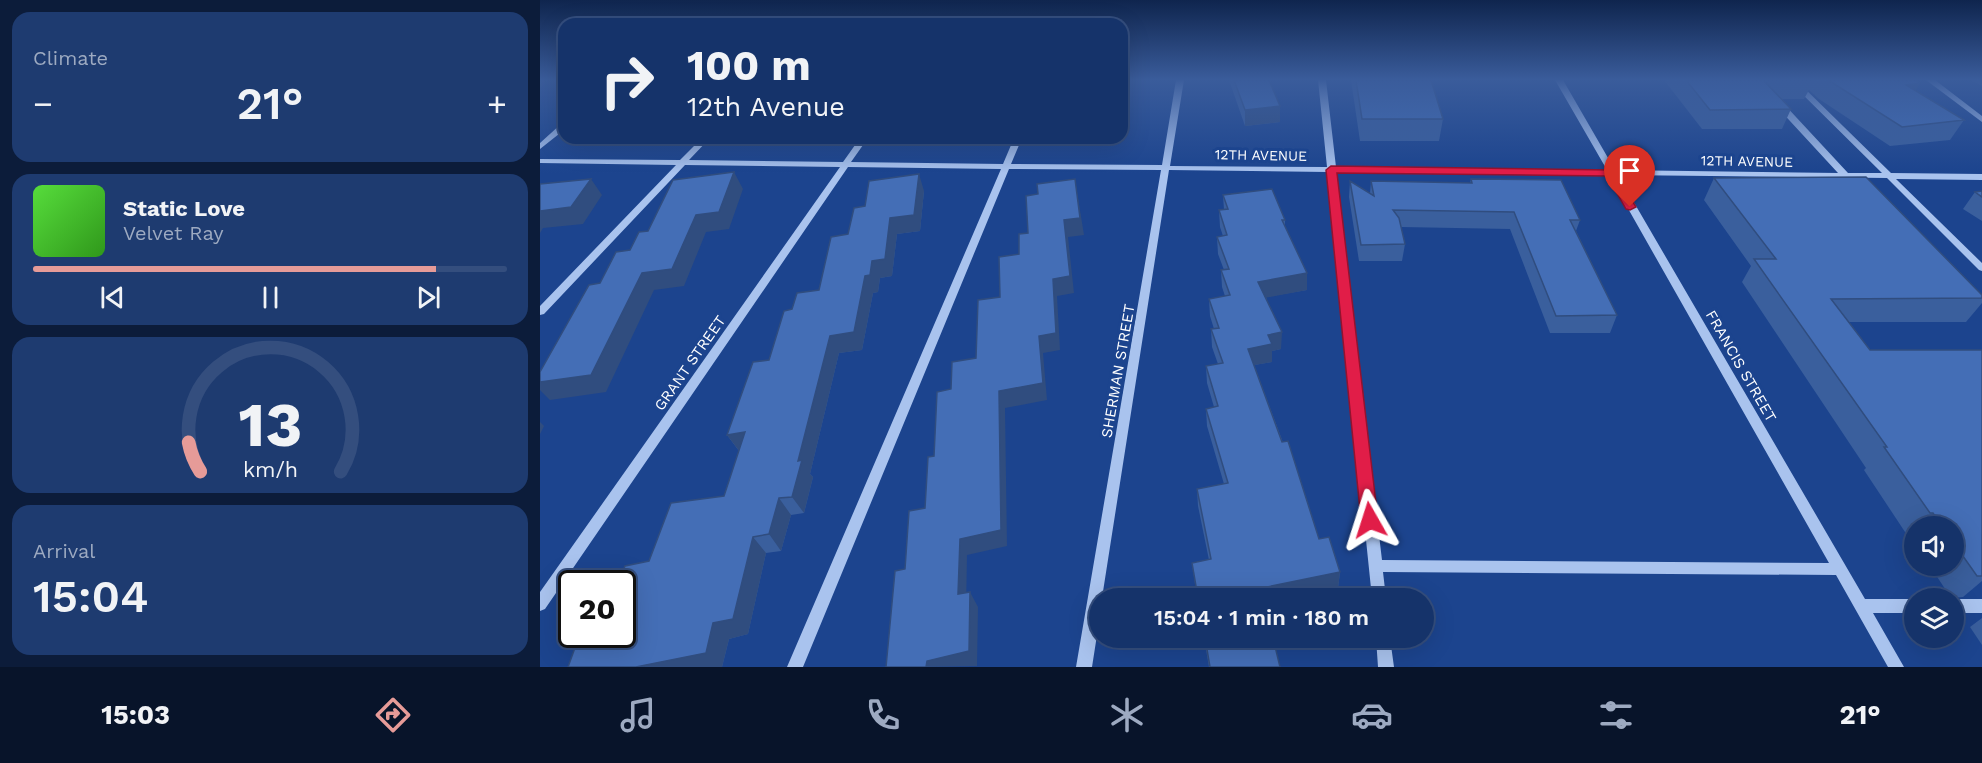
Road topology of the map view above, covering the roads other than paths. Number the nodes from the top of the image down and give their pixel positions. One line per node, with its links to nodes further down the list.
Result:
1 (1175, 111): 15 (street, SHERMAN STREET)
2 (1325, 111): 16 (street)
3 (1576, 111): 17 (street, FRANCIS STREET)
4 (1786, 111): 18 (street)
5 (1823, 111): 19 (street)
6 (558, 131): 10 (street)
7 (700, 144): 12 (street)
8 (860, 144): 13 (street, GRANT STREET)
9 (1015, 144): 14 (street)
10 (540, 147)
11 (540, 161): 12 (street, 12TH AVENUE)
12 (682, 162): 13 (street, 12TH AVENUE); 22 (street)
13 (846, 164): 14 (street, 12TH AVENUE); 26 (street, GRANT STREET)
14 (1006, 166): 15 (street, 12TH AVENUE); 32 (street)
15 (1167, 168): 16 (street, 12TH AVENUE); 33 (street, SHERMAN STREET)
16 (1331, 170): 17 (street, 12TH AVENUE); 23 (street)
17 (1611, 173): 18 (street, 12TH AVENUE); 24 (street, FRANCIS STREET)
18 (1845, 175): 19 (street, 12TH AVENUE)
19 (1888, 176): 20 (street, 12TH AVENUE); 21 (street)
20 (1982, 177)
21 (1982, 268)
22 (540, 312)
23 (1375, 566): 24 (street); 25 (street)
24 (1840, 569): 27 (street, FRANCIS STREET)
25 (1378, 588)
26 (540, 604)
27 (1862, 606): 28 (street); 35 (street, FRANCIS STREET)
28 (1904, 606)
29 (1964, 606): 30 (street)
30 (1982, 606)
31 (1384, 648): 34 (street)
32 (795, 667)
33 (1084, 667)
34 (1386, 667)
35 (1896, 667)

